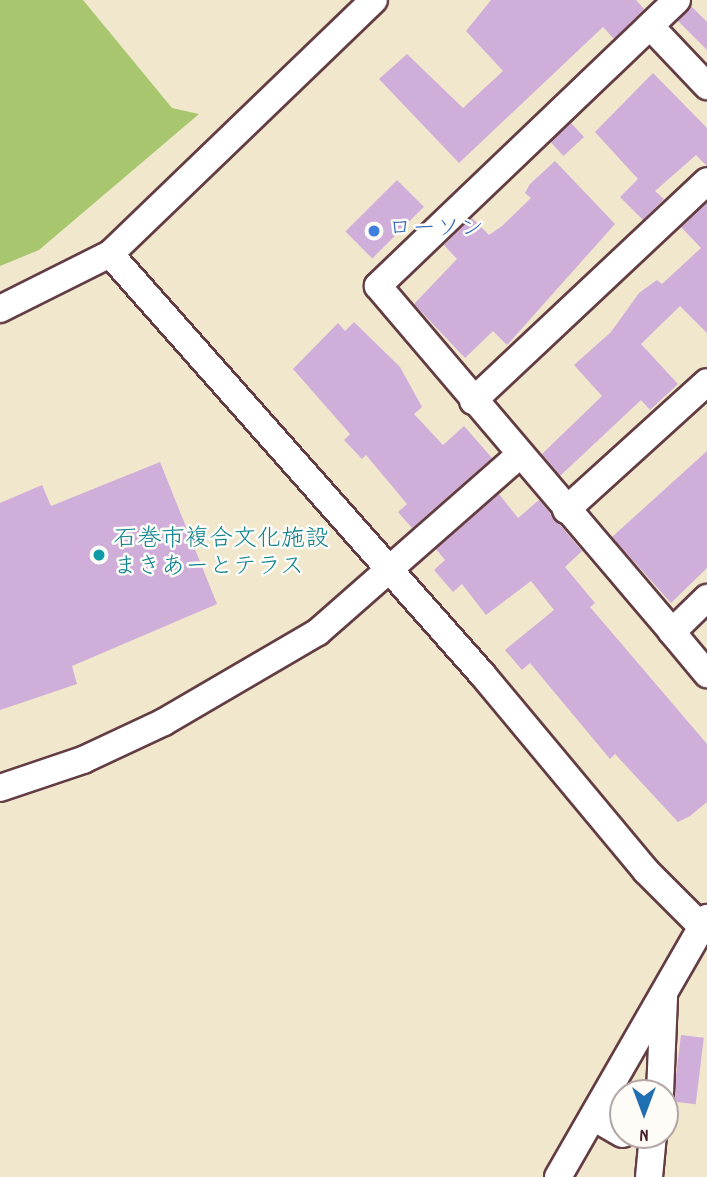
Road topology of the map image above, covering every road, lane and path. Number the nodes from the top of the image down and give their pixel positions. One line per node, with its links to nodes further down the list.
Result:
1 (374, 0): 6 (street)
2 (677, 0): 3 (street)
3 (650, 26): 4 (street); 9 (street)
4 (707, 86)
5 (707, 181): 9 (street)
6 (110, 254): 7 (street); 12 (street)
7 (0, 309)
8 (707, 382): 11 (street)
9 (473, 401): 10 (street)
10 (518, 456): 11 (street); 12 (street)
11 (566, 510): 14 (street)
12 (391, 573): 16 (street); 17 (street)
13 (707, 598): 14 (street)
14 (672, 632): 15 (street)
15 (707, 674)
16 (0, 788)
17 (705, 922): 18 (street)
18 (664, 995): 19 (street); 20 (street)
19 (661, 1079)
20 (593, 1117): 21 (street); 23 (street)
21 (609, 1126)
22 (651, 1149): 24 (street)
23 (558, 1177)
24 (649, 1177)

